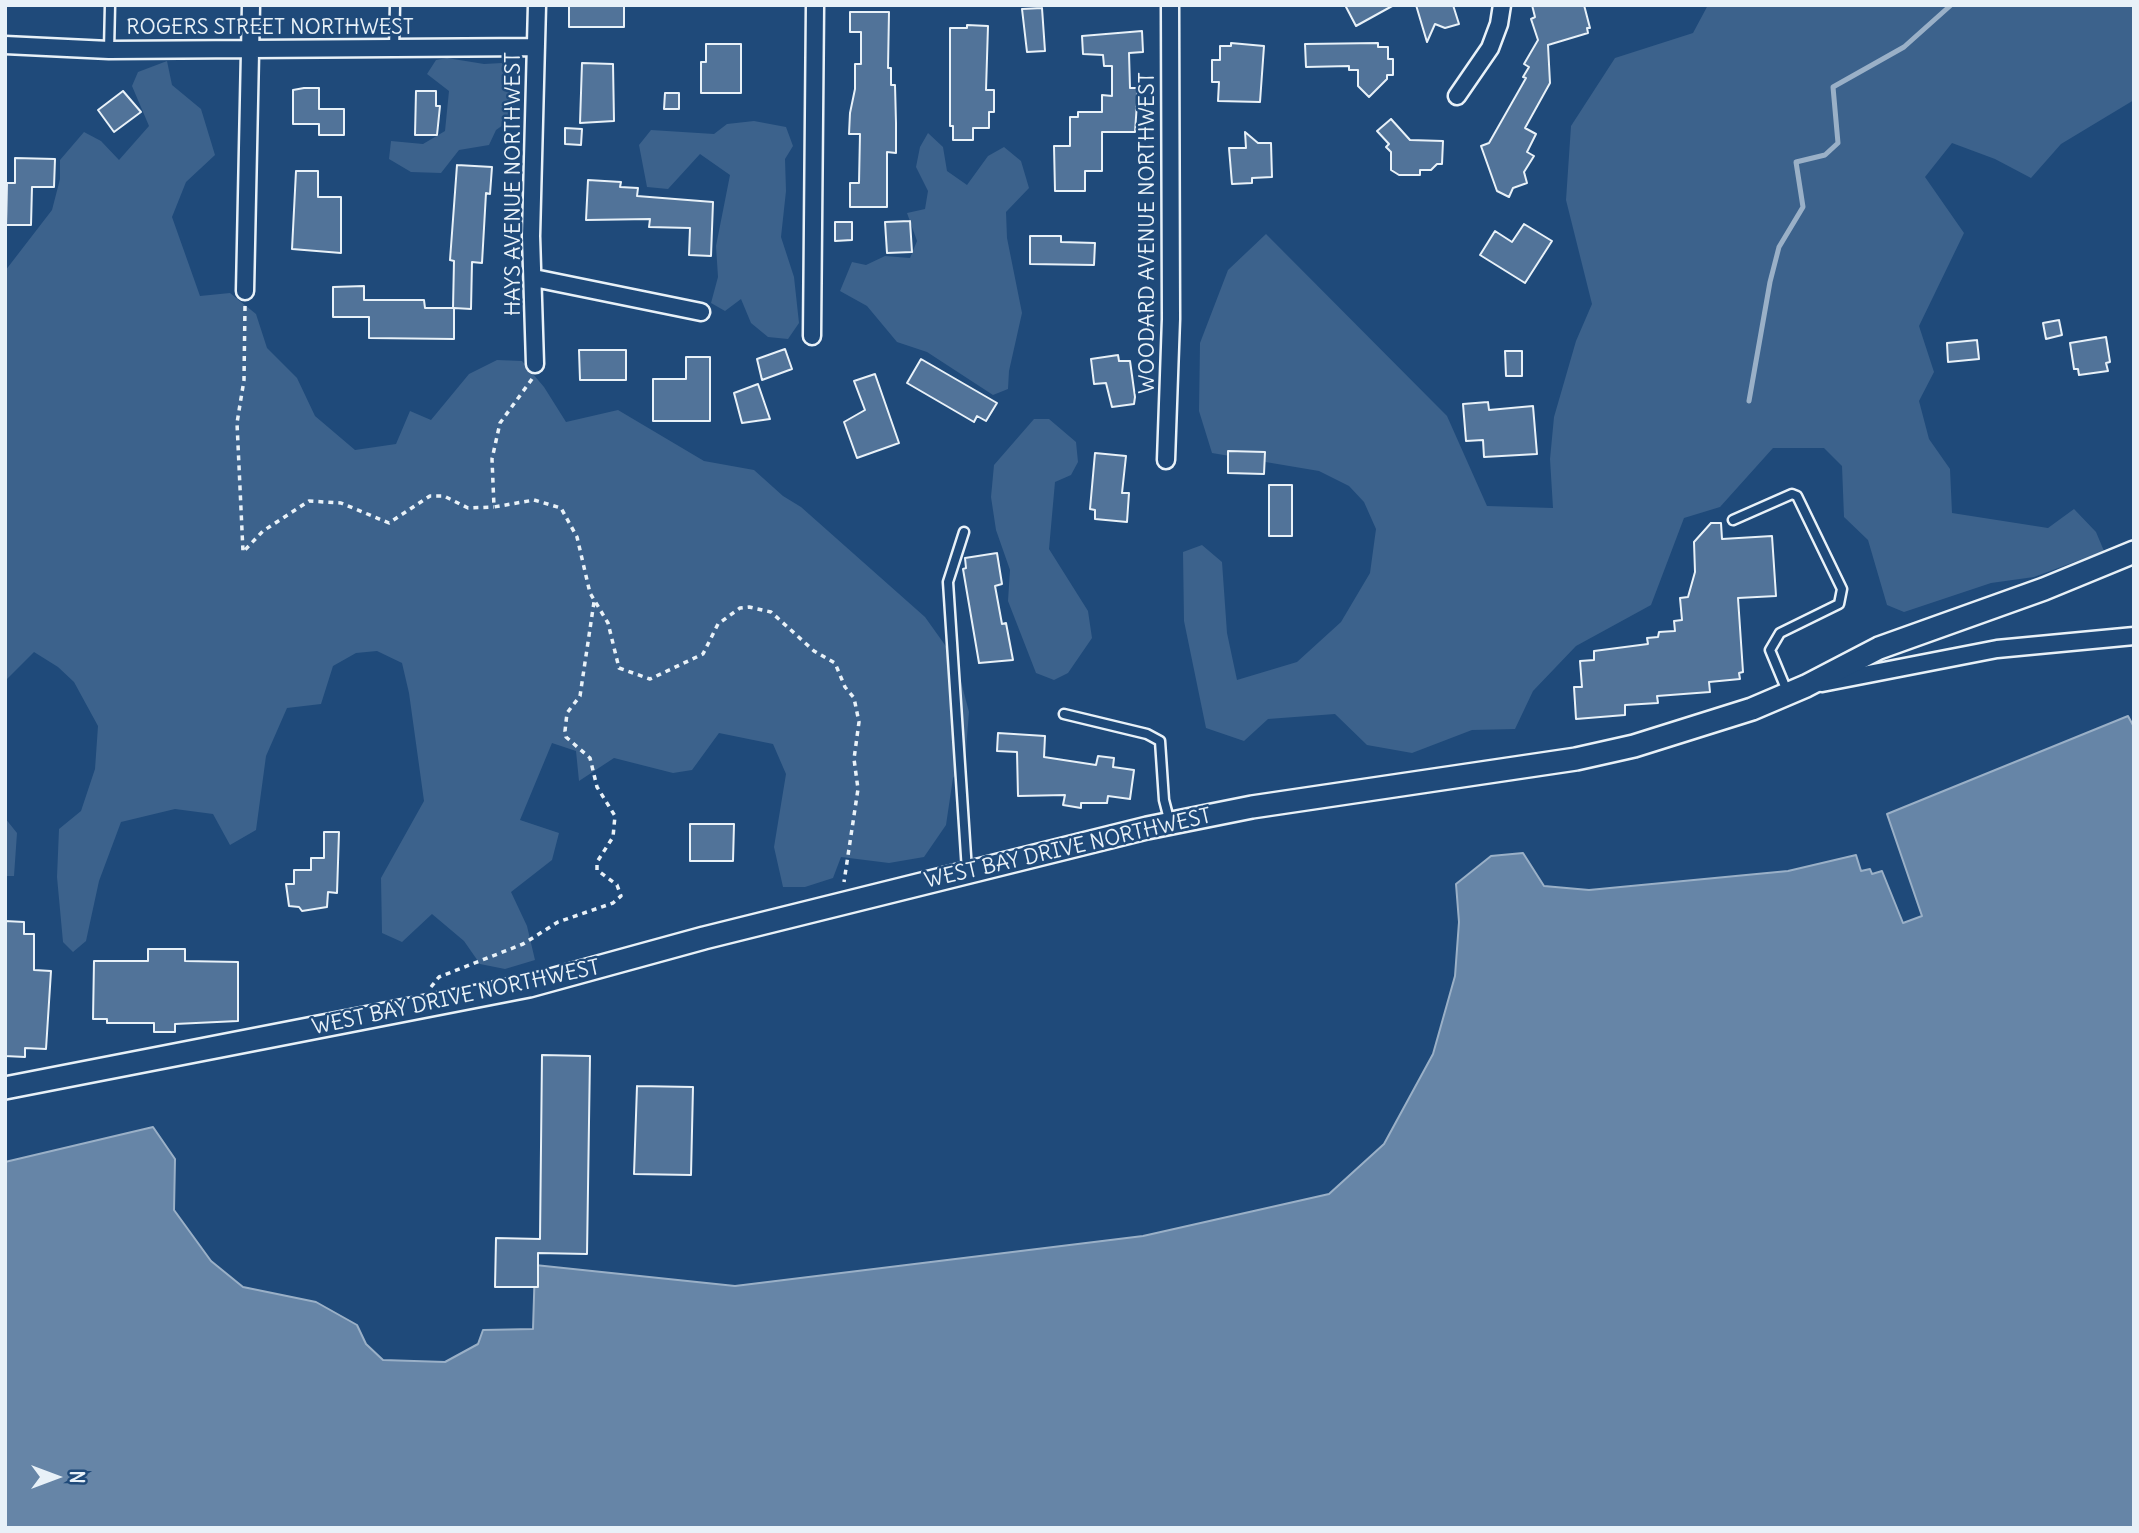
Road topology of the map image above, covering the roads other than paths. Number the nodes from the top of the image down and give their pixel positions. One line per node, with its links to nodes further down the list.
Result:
1 (110, 5): 12 (lane)
2 (251, 5): 11 (street)
3 (395, 5): 10 (lane)
4 (537, 5): 9 (street, HAYS AVENUE NORTHWEST)
5 (815, 5): 17 (street)
6 (1170, 5): 19 (street, WOODARD AVENUE NORTHWEST)
7 (1502, 5): 13 (street)
8 (5, 45): 12 (street, ROGERS STREET NORTHWEST)
9 (536, 47): 10 (street, ROGERS STREET NORTHWEST); 14 (street, HAYS AVENUE NORTHWEST)
10 (394, 48): 11 (street, ROGERS STREET NORTHWEST)
11 (250, 49): 12 (street, ROGERS STREET NORTHWEST); 15 (street)
12 (109, 50)
13 (1457, 96)
14 (534, 278): 16 (street); 18 (street, HAYS AVENUE NORTHWEST)
15 (245, 291)
16 (701, 312)
17 (812, 336)
18 (535, 364)
19 (1166, 460)
20 (1733, 520): 24 (lane)
21 (964, 532): 27 (lane)
22 (2134, 552): 24 (street)
23 (2134, 636): 24 (street, WEST BAY DRIVE NORTHWEST)
24 (1797, 690): 26 (street, WEST BAY DRIVE NORTHWEST)
25 (1064, 713): 26 (lane)
26 (1170, 823): 27 (street, WEST BAY DRIVE NORTHWEST)
27 (967, 871): 28 (street, WEST BAY DRIVE NORTHWEST)
28 (5, 1088)

